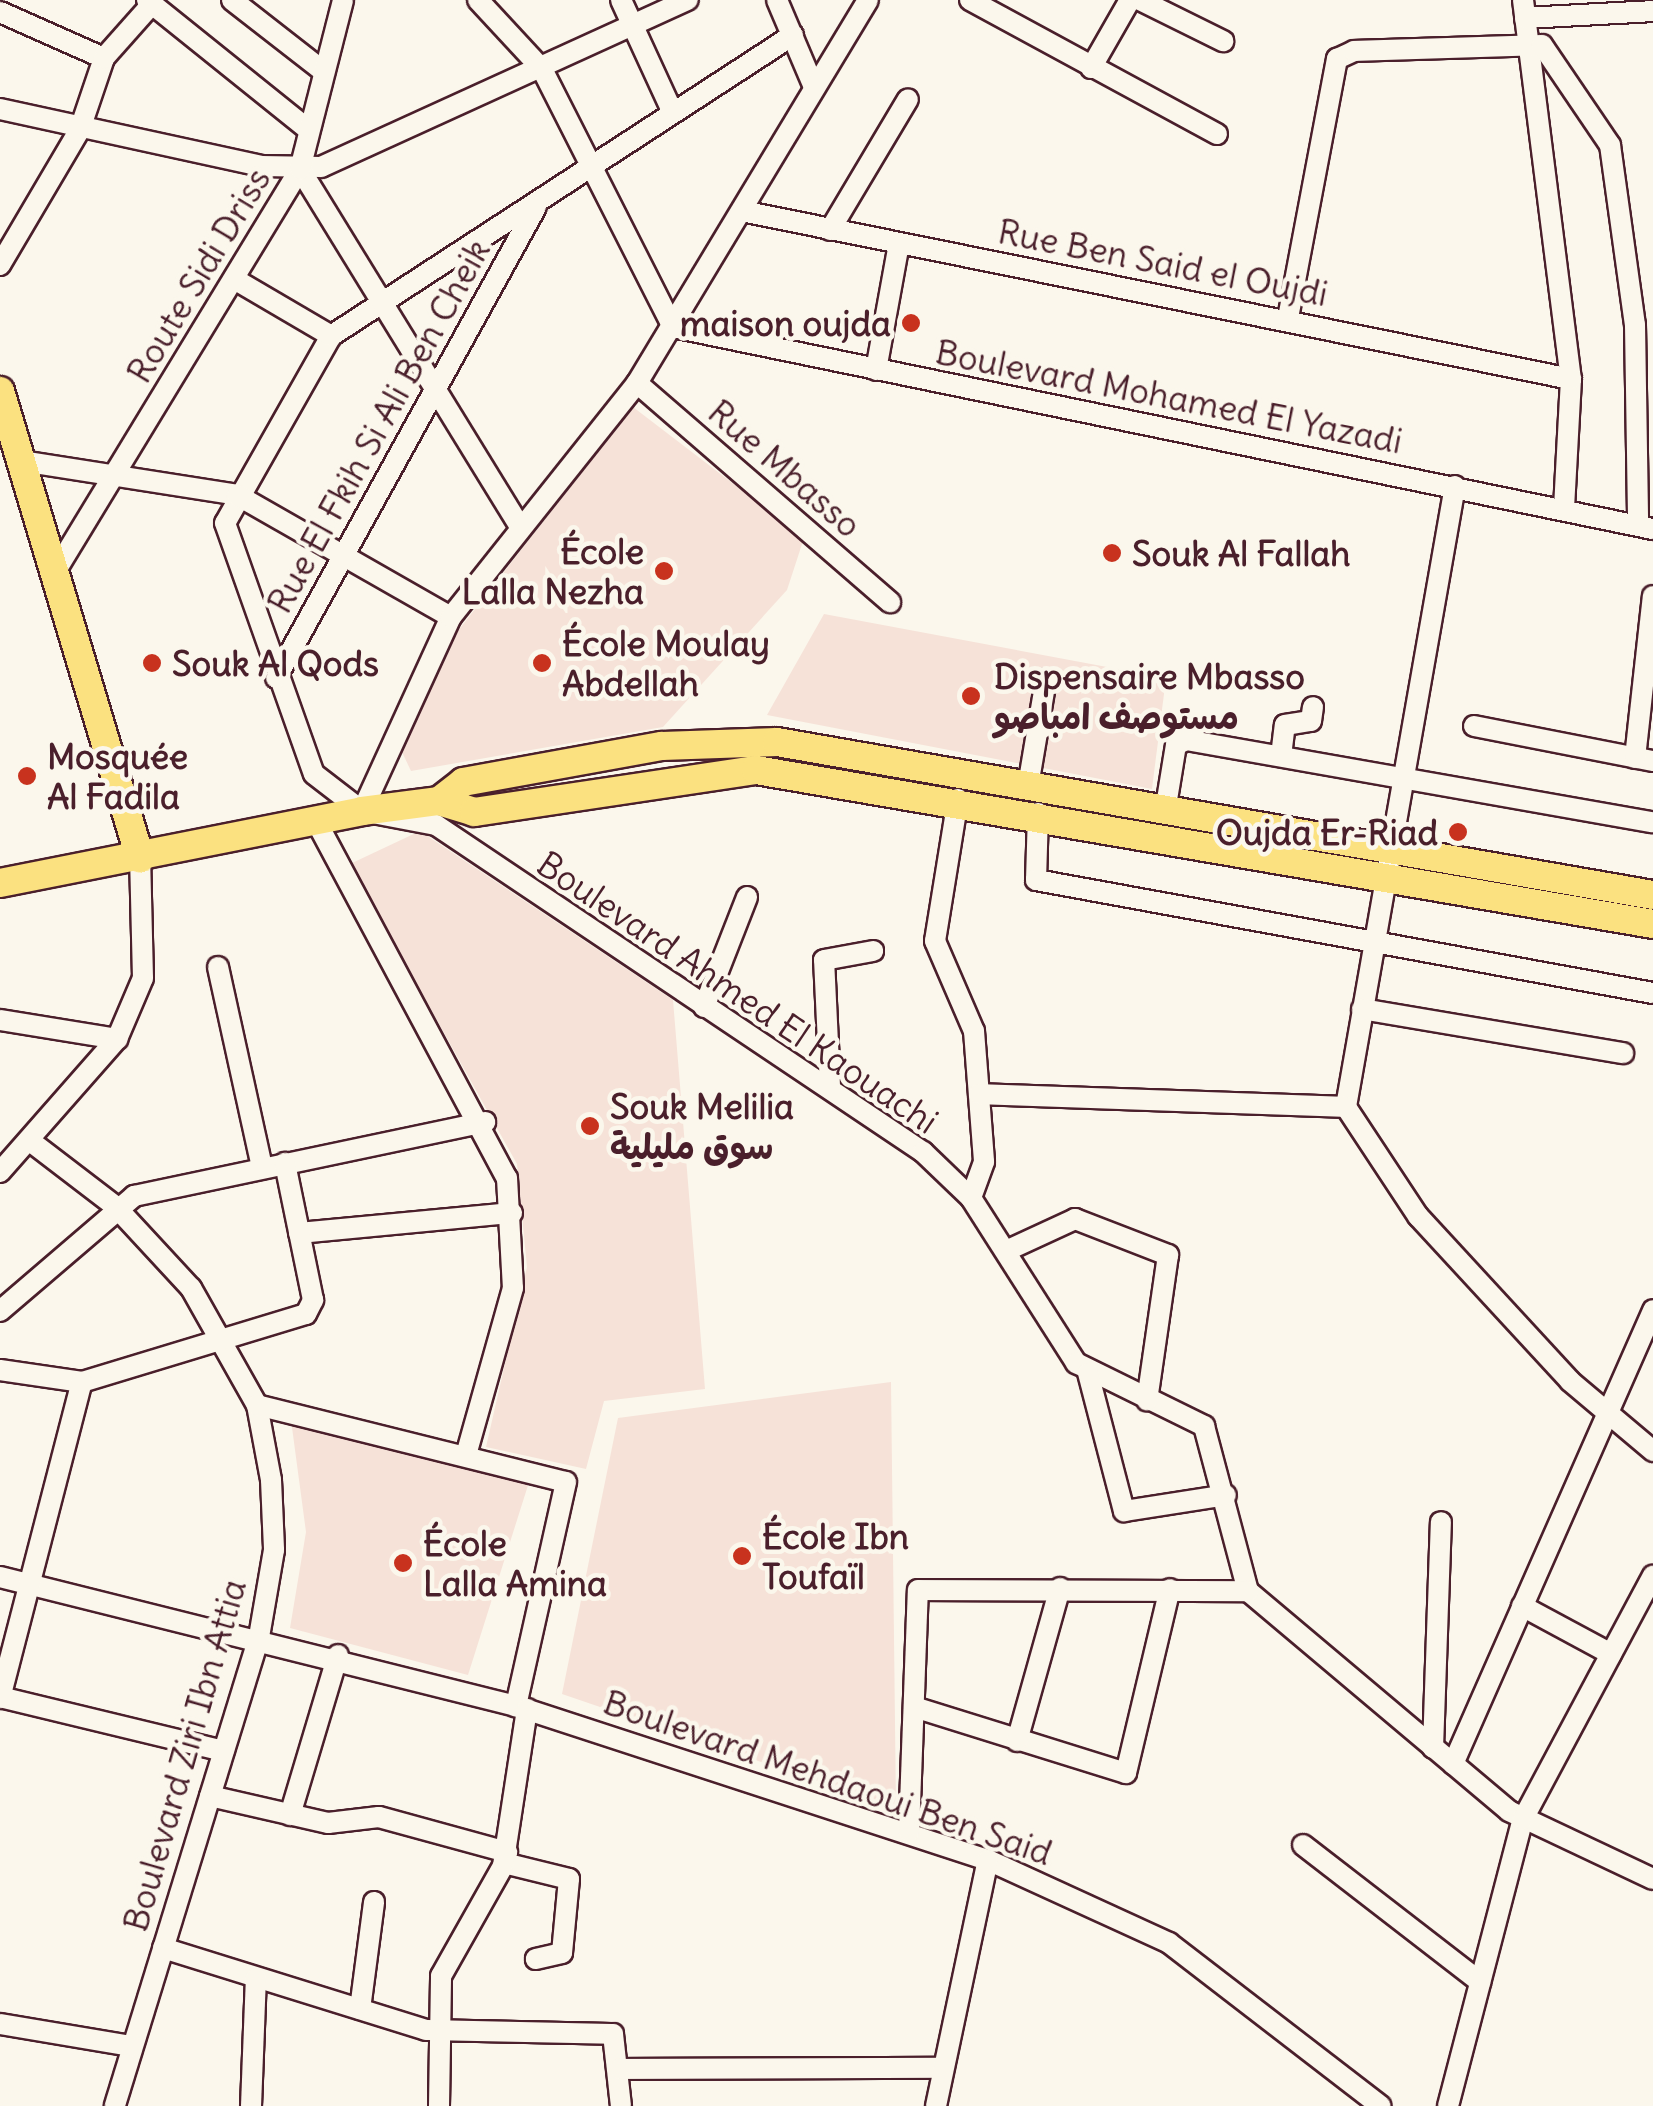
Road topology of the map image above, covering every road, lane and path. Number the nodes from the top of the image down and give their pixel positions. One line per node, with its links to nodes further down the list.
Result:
1 (232, 0): 22 (street)
2 (343, 0): 22 (street)
3 (478, 0): 21 (street)
4 (620, 0): 15 (street)
5 (688, 0): 15 (street, Route Sidi Driss)
6 (777, 0): 16 (street)
7 (868, 0): 23 (street)
8 (970, 0): 20 (street)
9 (1130, 0): 20 (street)
10 (1140, 0): 17 (street)
11 (150, 2): 19 (street); 27 (street)
12 (1524, 9): 13 (street); 18 (street)
13 (1653, 11)
14 (0, 12): 19 (street)
15 (632, 28): 21 (street, Route Sidi Driss); 26 (street)
16 (793, 35): 23 (street); 26 (street)
17 (1223, 42)
18 (1526, 42): 39 (street); 40 (street); 44 (street)
19 (104, 58): 28 (street)
20 (1091, 68): 29 (street)
21 (542, 69): 30 (street, Route Sidi Driss); 31 (street)
22 (322, 70): 27 (street)
23 (814, 87): 33 (street)
24 (908, 99): 34 (street)
25 (0, 109): 28 (street)
26 (672, 111): 31 (street)
27 (306, 128): 30 (street)
28 (80, 130): 30 (street); 36 (street)
29 (1217, 134)
30 (300, 168): 37 (street, Route Sidi Driss); 38 (street)
31 (585, 169): 32 (street); 41 (street)
32 (537, 205): 38 (street); 46 (street, Rue El Fkih Si Ali Ben Cheik)
33 (742, 211): 34 (street, Rue Ben Said el Oujdi); 41 (street)
34 (830, 230): 35 (street, Rue Ben Said el Oujdi)
35 (899, 244): 39 (street, Rue Ben Said el Oujdi); 43 (street)
36 (0, 265)
37 (234, 279): 42 (street); 49 (street, Route Sidi Driss)
38 (385, 301): 42 (street); 46 (street)
39 (1288, 318): 44 (street, Rue Ben Said el Oujdi)
40 (1644, 325): 54 (street)
41 (672, 327): 43 (street, Boulevard Mohamed El Yazadi); 45 (street)
42 (331, 336): 51 (street)
43 (876, 370): 50 (street, Boulevard Mohamed El Yazadi)
44 (1571, 379): 52 (street)
45 (637, 383): 53 (street); 58 (street, Rue Mbasso)
46 (439, 386): 53 (street); 55 (street, Rue El Fkih Si Ali Ben Cheik)
47 (0, 392): 48 (main road)
48 (21, 461): 49 (street); 56 (main road)
49 (117, 475): 51 (street); 56 (street, Route Sidi Driss)
50 (1455, 486): 52 (street, Boulevard Mohamed El Yazadi); 66 (street)
51 (237, 495): 55 (street); 60 (street)
52 (1564, 508): 54 (street, Boulevard Mohamed El Yazadi)
53 (520, 526): 59 (street)
54 (1645, 527)
55 (344, 557): 59 (street); 60 (street, Rue El Fkih Si Ali Ben Cheik)
56 (55, 572): 75 (main road)
57 (1653, 596): 65 (street)
58 (890, 602)
59 (451, 617): 70 (street)
60 (276, 678): 70 (street)
61 (1046, 680): 68 (street)
62 (1313, 707): 64 (street)
63 (1474, 726): 65 (street)
64 (1281, 756): 66 (street); 71 (street)
65 (1644, 759)
66 (1405, 778): 73 (street); 74 (street)
67 (958, 799): 68 (main road); 69 (main road); 91 (street)
68 (1033, 800): 69 (main road); 71 (main road); 76 (main road); 81 (street)
69 (439, 802): 70 (main road)
70 (362, 811): 72 (main road); 85 (street, Boulevard Ahmed El Kaouachi)
71 (1165, 812): 74 (main road)
72 (316, 821): 75 (main road); 93 (street)
73 (1653, 822)
74 (1387, 848): 76 (street); 78 (main road)
75 (140, 858): 77 (main road); 88 (street)
76 (1383, 879): 80 (main road); 81 (street)
77 (0, 882)
78 (1653, 895)
79 (746, 897): 85 (street)
80 (1653, 924)
81 (1372, 943): 84 (street); 86 (street)
82 (873, 951): 90 (street)
83 (218, 967): 96 (street)
84 (1653, 992)
85 (704, 1007): 90 (street, Boulevard Ahmed El Kaouachi)
86 (1362, 1009): 89 (street); 92 (street)
87 (0, 1020): 88 (street)
88 (117, 1039): 94 (street)
89 (1623, 1053)
90 (830, 1086): 98 (street, Boulevard Ahmed El Kaouachi)
91 (980, 1094): 92 (street); 98 (street)
92 (1346, 1106): 111 (street)
93 (484, 1122): 95 (street); 100 (street)
94 (34, 1144): 97 (street); 99 (street, Boulevard Ziri Ibn Attia)
95 (285, 1164): 96 (street); 101 (street)
96 (262, 1167): 99 (street)
97 (0, 1172)
98 (971, 1198): 102 (street, Boulevard Ahmed El Kaouachi)
99 (115, 1206): 104 (street); 105 (street, Boulevard Ziri Ibn Attia)
100 (512, 1213): 101 (street); 113 (street)
101 (299, 1233): 105 (street)
102 (1008, 1250): 107 (street, Boulevard Ahmed El Kaouachi); 109 (street)
103 (1653, 1310): 111 (street)
104 (0, 1312)
105 (225, 1337): 108 (street); 110 (street, Boulevard Ziri Ibn Attia)
106 (0, 1370): 108 (street)
107 (1088, 1373): 109 (street); 114 (street)
108 (82, 1382): 118 (street)
109 (1147, 1400): 114 (street)
110 (258, 1405): 113 (street); 123 (street, Boulevard Ziri Ibn Attia)
111 (1606, 1412): 112 (street); 122 (street)
112 (1653, 1451)
113 (467, 1452): 128 (street)
114 (1226, 1495): 121 (street)
115 (1441, 1522): 130 (street)
116 (1653, 1576): 124 (street)
117 (0, 1577): 118 (street, Boulevard Mehdaoui Ben Said)
118 (30, 1586): 123 (street, Boulevard Mehdaoui Ben Said); 126 (street)
119 (1060, 1588): 120 (street); 127 (street); 129 (street)
120 (1170, 1589): 121 (street); 129 (street)
121 (1248, 1591): 130 (street)
122 (1522, 1606): 124 (street); 132 (street)
123 (259, 1637): 125 (street, Boulevard Mehdaoui Ben Said); 131 (street, Boulevard Ziri Ibn Attia)
124 (1611, 1654): 135 (street)
125 (338, 1655): 128 (street, Boulevard Mehdaoui Ben Said); 134 (street)
126 (0, 1698): 131 (street)
127 (914, 1707): 129 (street); 136 (street)
128 (522, 1708): 136 (street, Boulevard Mehdaoui Ben Said); 138 (street)
129 (1017, 1740)
130 (1433, 1748): 132 (street)
131 (224, 1751): 133 (street, Boulevard Ziri Ibn Attia)
132 (1452, 1764): 135 (street)
133 (210, 1796): 134 (street); 142 (street, Boulevard Ziri Ibn Attia)
134 (290, 1815): 138 (street)
135 (1522, 1819): 140 (street); 145 (street)
136 (908, 1832): 139 (street, Boulevard Mehdaoui Ben Said)
137 (1303, 1845): 145 (street)
138 (506, 1857): 143 (street); 148 (street)
139 (988, 1860): 150 (street); 157 (street, Boulevard Mehdaoui Ben Said)
140 (1653, 1879)
141 (374, 1902): 146 (street)
142 (164, 1948): 144 (street); 149 (street, Boulevard Ziri Ibn Attia)
143 (536, 1959)
144 (256, 1978): 146 (street); 153 (street)
145 (1480, 1982): 158 (street)
146 (360, 2009): 148 (street)
147 (0, 2024): 149 (street)
148 (437, 2030): 151 (street); 154 (street)
149 (132, 2046): 152 (street, Boulevard Ziri Ibn Attia)
150 (940, 2068): 151 (street); 156 (street)
151 (620, 2069): 155 (street)
152 (114, 2106)
153 (251, 2106)
154 (439, 2106)
155 (621, 2106)
156 (936, 2106)
157 (1380, 2106)
158 (1448, 2106)

